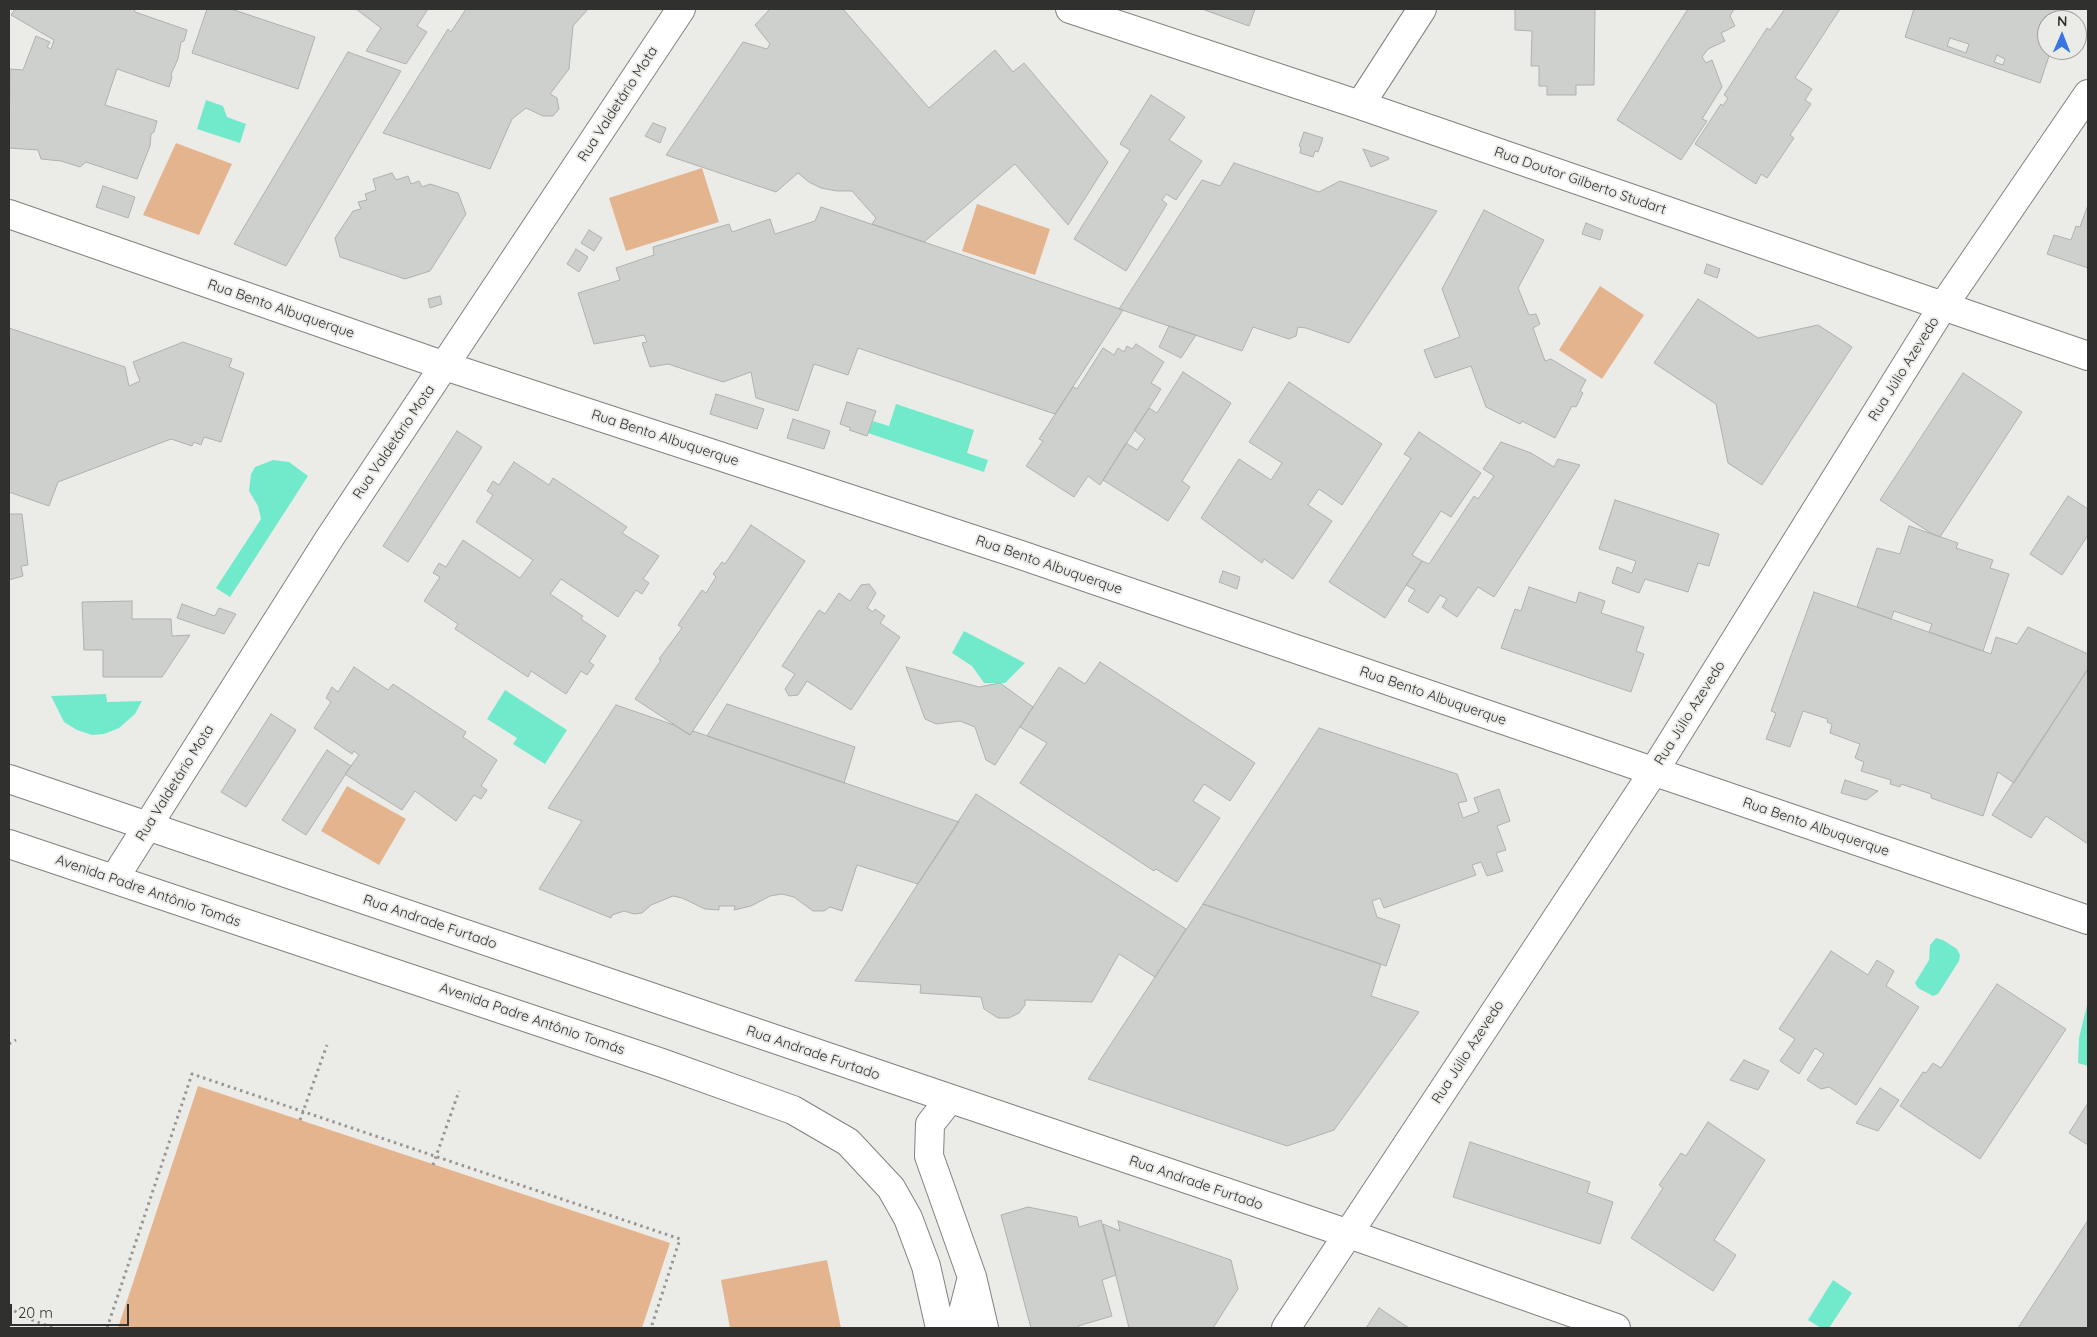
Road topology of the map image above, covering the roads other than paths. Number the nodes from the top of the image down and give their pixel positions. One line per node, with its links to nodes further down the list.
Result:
1 (681, 9): 9 (street, Rua Valdetário Mota)
2 (1070, 9): 5 (street, Rua Doutor Gilberto Studart)
3 (1422, 9): 5 (street)
4 (2088, 94): 7 (street, Rua Júlio Azevedo)
5 (1360, 105): 7 (street, Rua Doutor Gilberto Studart)
6 (9, 214): 9 (street, Rua Bento Albuquerque)
7 (1943, 306): 8 (street, Rua Doutor Gilberto Studart); 10 (street, Rua Júlio Azevedo)
8 (2088, 356)
9 (445, 366): 10 (street, Rua Bento Albuquerque); 12 (street, Rua Valdetário Mota)
10 (1654, 771): 15 (street, Rua Bento Albuquerque); 17 (street, Rua Júlio Azevedo)
11 (9, 779): 12 (street, Rua Andrade Furtado)
12 (148, 825): 14 (street, Rua Valdetário Mota); 16 (street, Rua Andrade Furtado)
13 (9, 844): 14 (street, Avenida Padre Antônio Tomás)
14 (114, 880): 19 (street, Avenida Padre Antônio Tomás)
15 (2088, 920)
16 (949, 1100): 17 (street, Rua Andrade Furtado); 18 (street)
17 (1349, 1234): 22 (street, Rua Júlio Azevedo); 23 (street, Rua Andrade Furtado)
18 (972, 1278): 20 (street); 21 (street)
19 (940, 1328)
20 (959, 1328)
21 (984, 1328)
22 (1286, 1328)
23 (1616, 1328)

